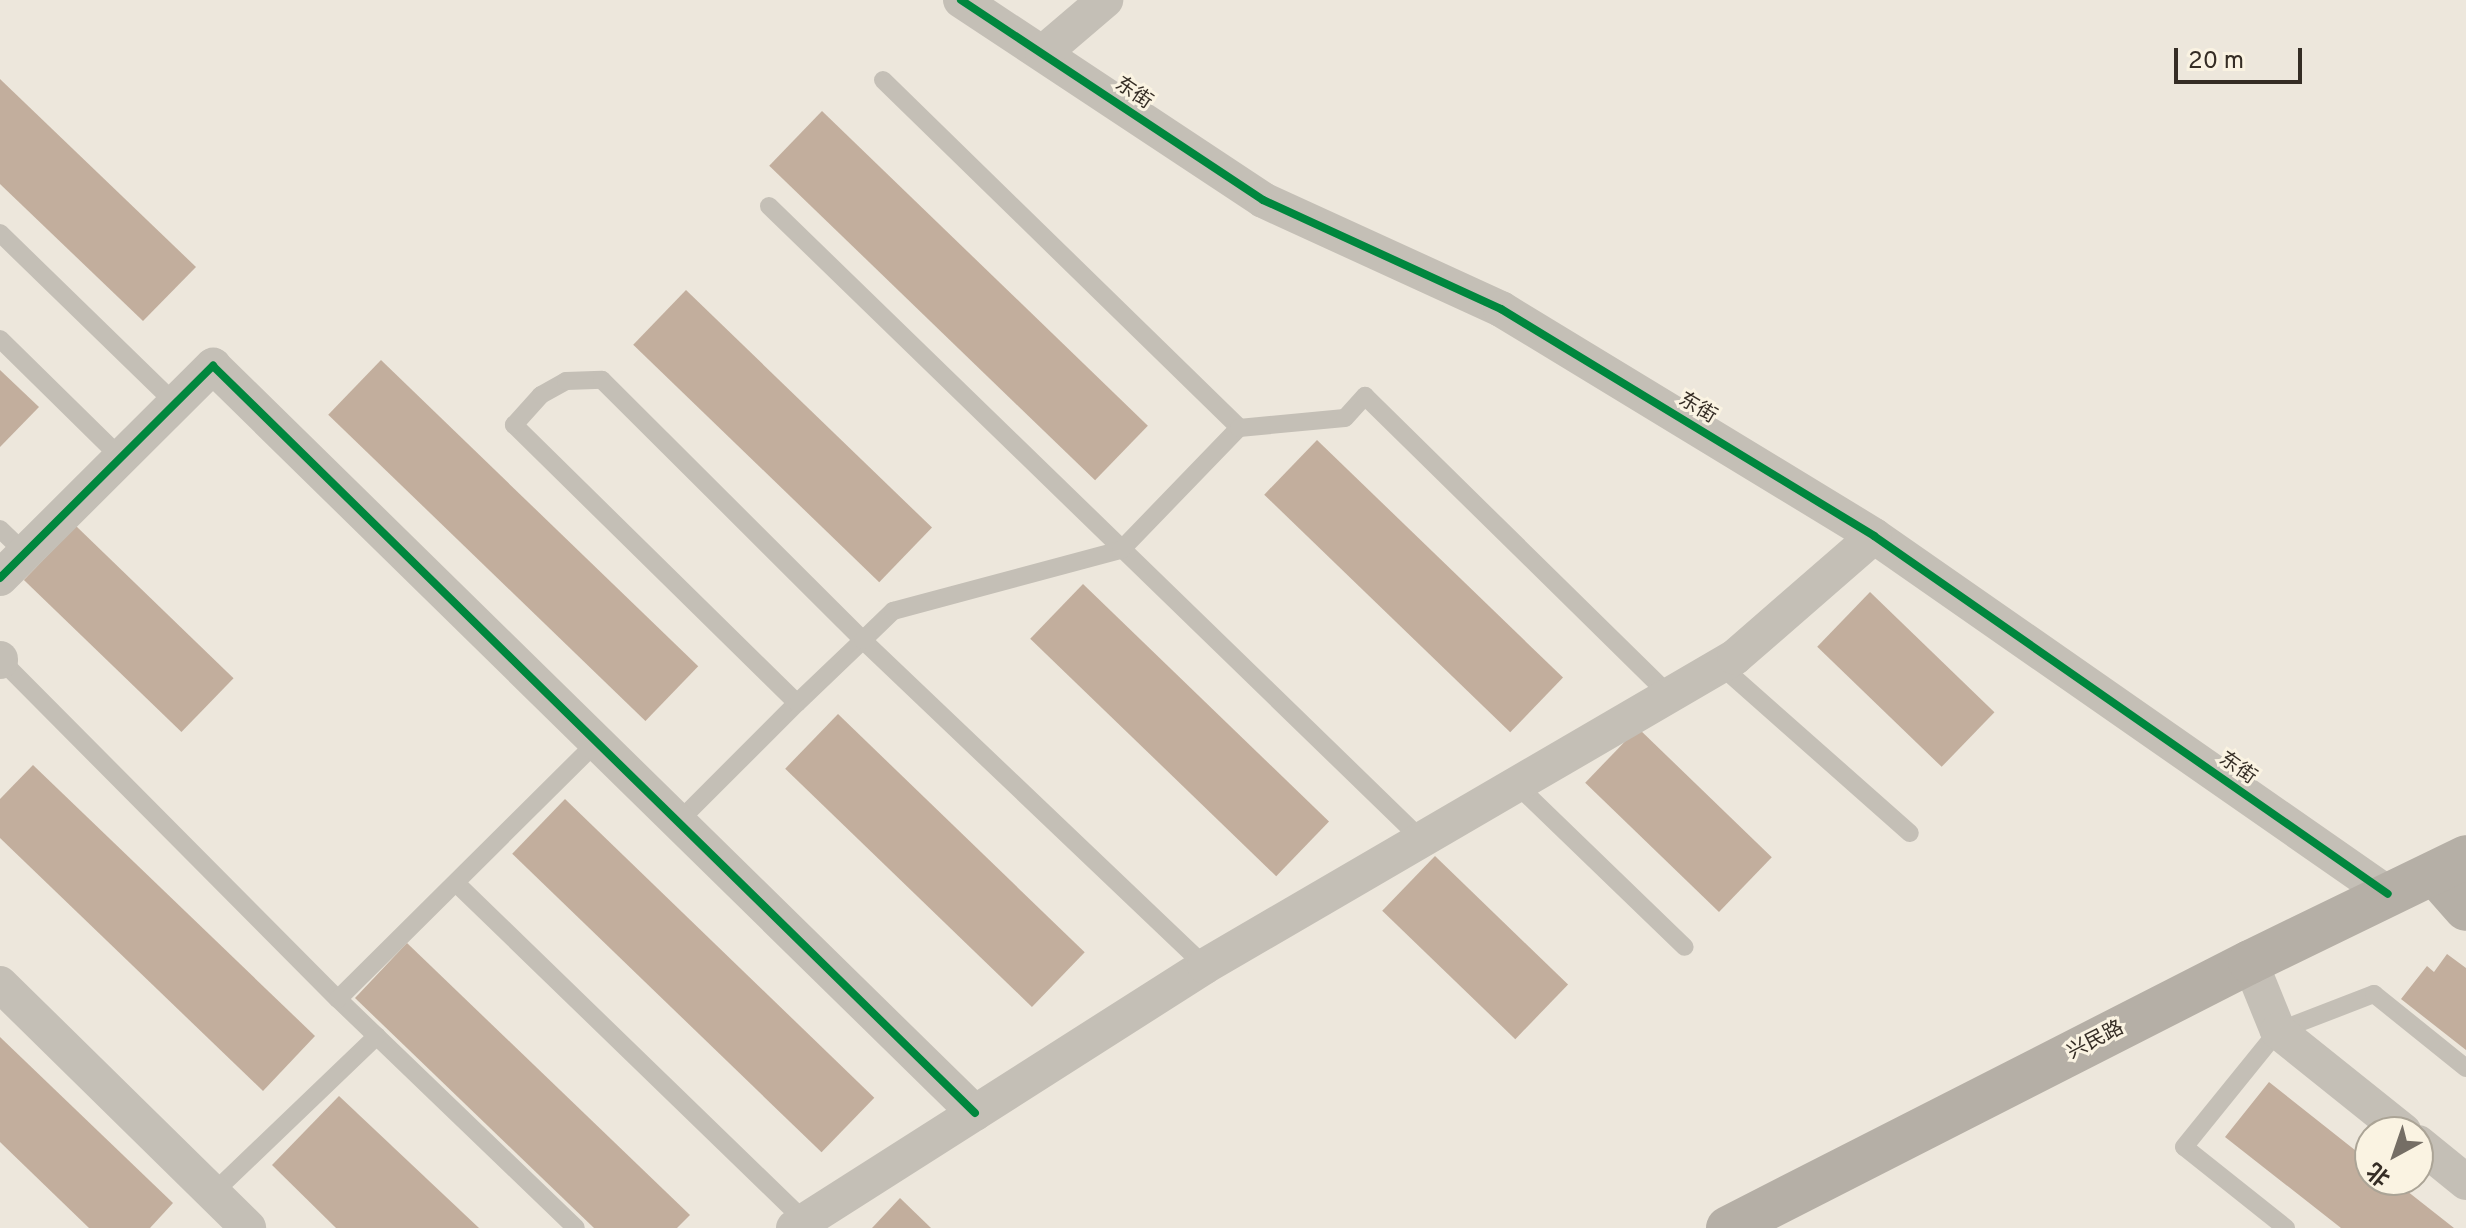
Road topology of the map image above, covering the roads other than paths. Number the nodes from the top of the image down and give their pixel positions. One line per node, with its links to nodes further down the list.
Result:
1 (961, 0): 3 (street, 东街)
2 (1105, 0): 3 (street)
3 (1043, 53): 11 (street, 东街)
4 (883, 80): 9 (lane)
5 (769, 206): 12 (lane)
6 (0, 233): 8 (lane)
7 (0, 339): 10 (lane)
8 (175, 403): 10 (street); 19 (street)
9 (1239, 428): 12 (lane); 17 (lane)
10 (120, 457): 13 (street)
11 (1874, 536): 16 (street); 26 (street, 东街)
12 (1121, 550): 14 (lane); 23 (lane)
13 (8, 553)
14 (863, 640): 18 (lane); 18 (lane); 30 (lane)
15 (0, 660): 32 (lane)
16 (1721, 666): 17 (street); 22 (lane)
17 (1670, 696): 20 (street)
18 (797, 703): 21 (lane)
19 (597, 742): 21 (street); 25 (lane)
20 (1517, 785): 23 (street); 28 (lane)
21 (678, 822): 36 (street)
22 (1910, 833)
23 (1422, 840): 30 (street)
24 (2451, 866): 26 (main road, 兴民路); 27 (main road)
25 (456, 883): 32 (lane); 41 (lane)
26 (2388, 894): 29 (main road, 兴民路)
27 (2466, 909)
28 (1685, 947)
29 (2250, 962): 33 (street); 44 (main road, 兴民路)
30 (1205, 966): 36 (street)
31 (0, 984): 40 (street)
32 (338, 999): 34 (lane)
33 (2278, 1031): 35 (lane); 37 (street); 45 (lane)
34 (377, 1036): 40 (lane); 43 (lane)
35 (2466, 1068)
36 (975, 1113): 41 (street)
37 (2384, 1116)
38 (2434, 1156): 39 (street)
39 (2466, 1182)
40 (213, 1193): 42 (street)
41 (800, 1225)
42 (248, 1228)
43 (576, 1228)
44 (1728, 1228)
45 (2286, 1228)

